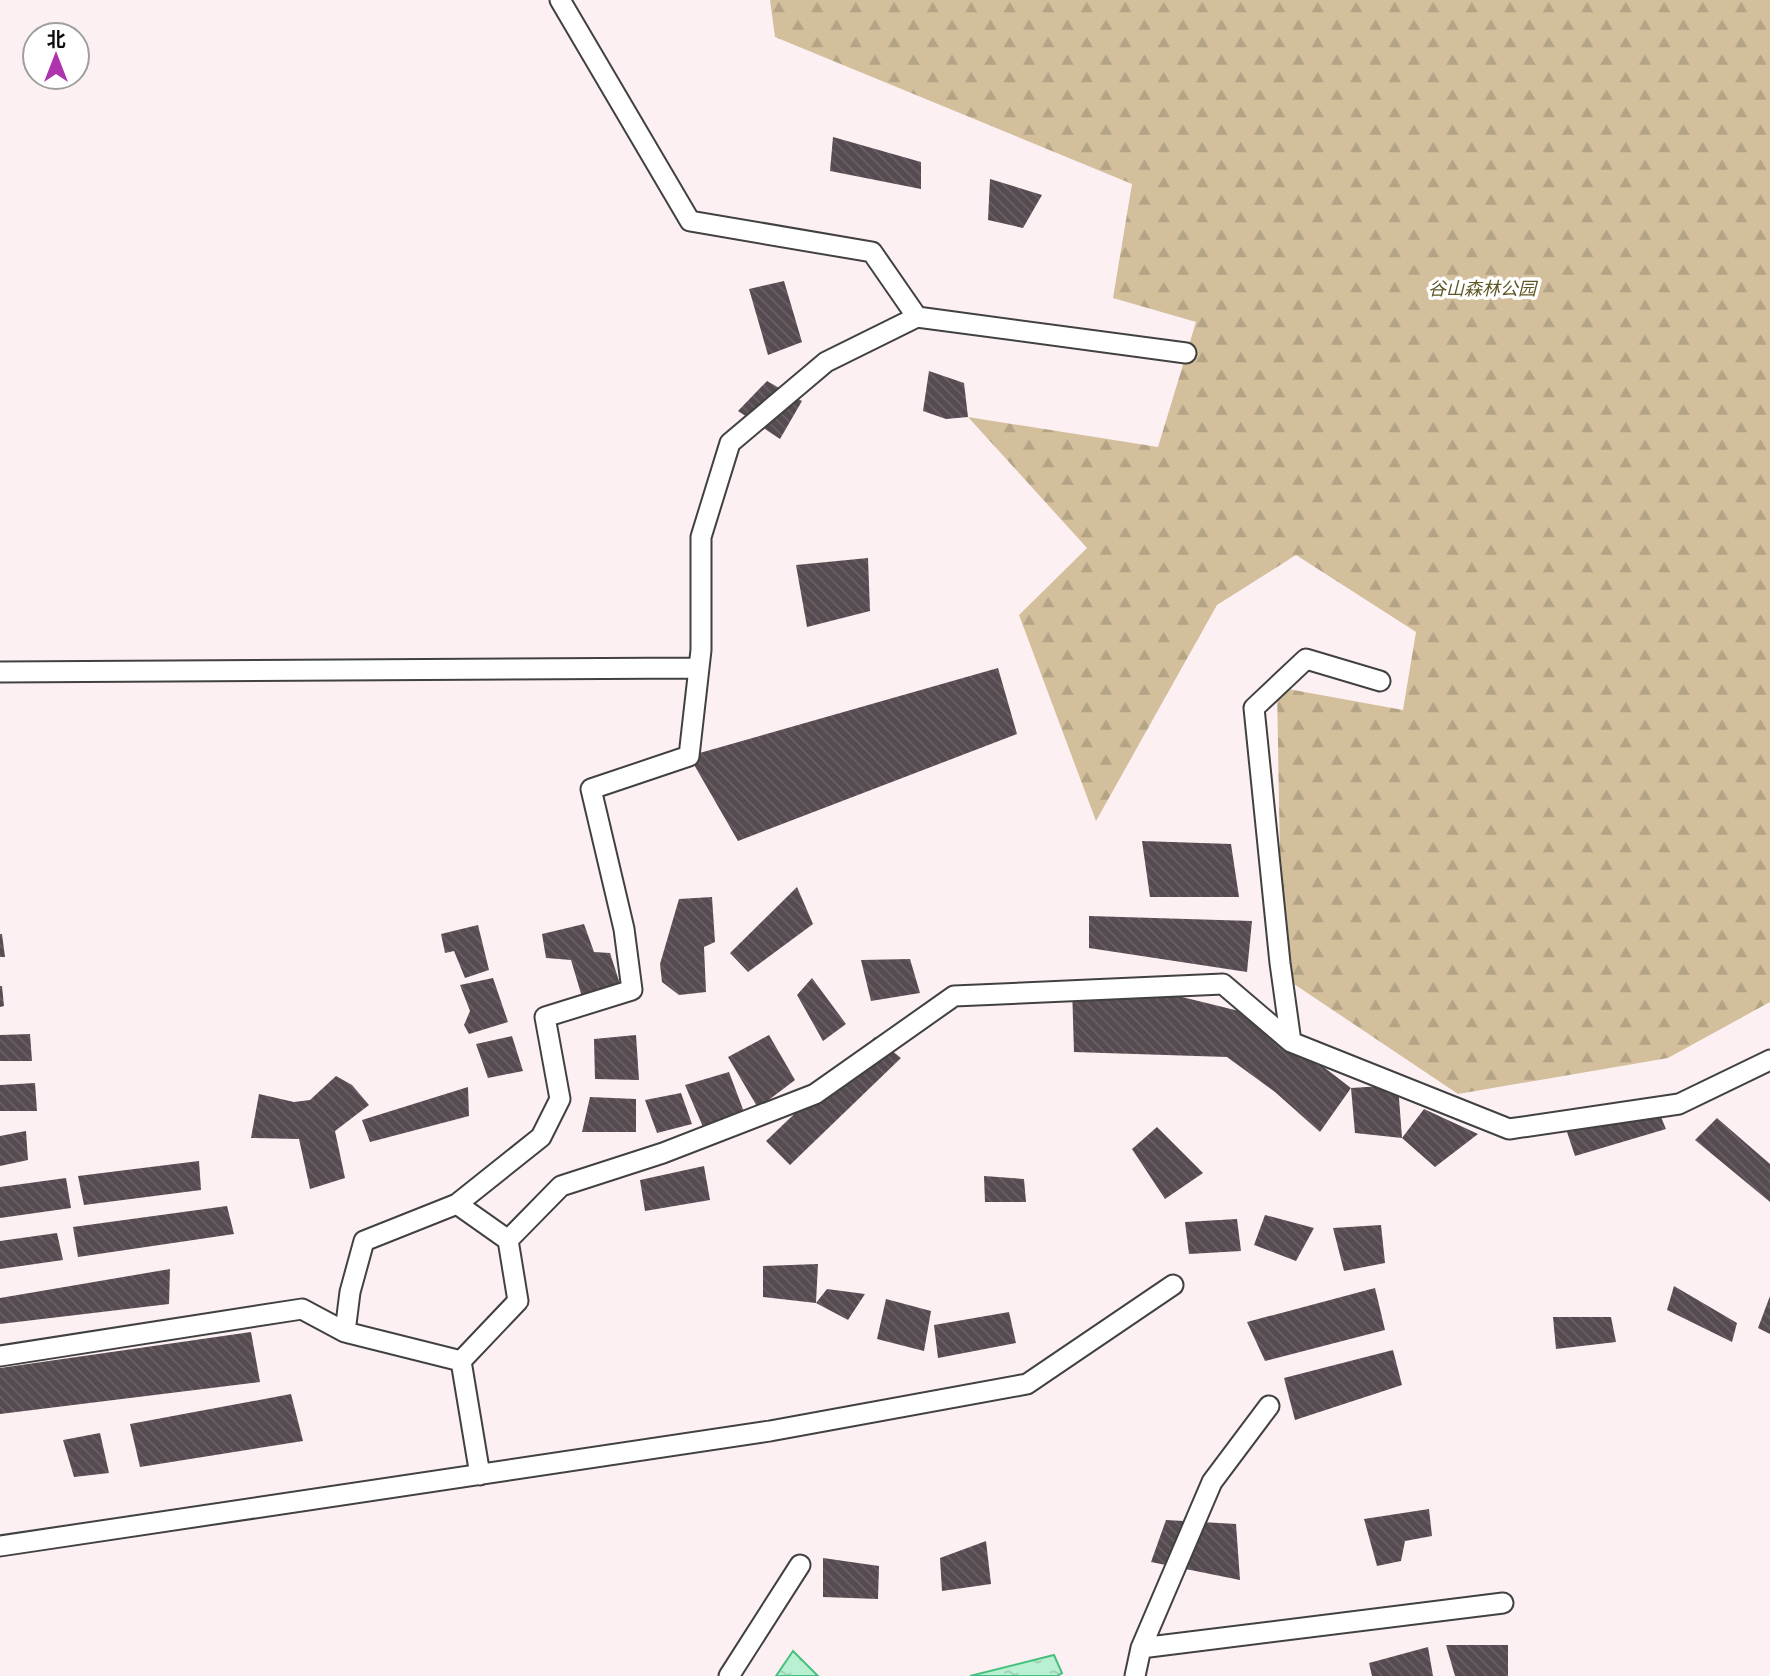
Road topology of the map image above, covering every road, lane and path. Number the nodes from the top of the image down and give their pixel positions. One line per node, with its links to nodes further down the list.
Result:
1 (560, 0): 2 (street)
2 (917, 317): 3 (street); 4 (street)
3 (1186, 353)
4 (699, 668): 5 (street); 9 (street)
5 (0, 673)
6 (1380, 681): 7 (street)
7 (1291, 1042): 8 (street); 10 (street)
8 (1770, 1060)
9 (457, 1205): 10 (street); 12 (street)
10 (508, 1240): 14 (street)
11 (1173, 1285): 16 (street)
12 (345, 1332): 13 (street); 14 (street)
13 (0, 1356)
14 (461, 1361): 16 (street)
15 (1269, 1406): 20 (street)
16 (480, 1475): 17 (street)
17 (0, 1546)
18 (800, 1565): 21 (street)
19 (1503, 1603): 20 (street)
20 (1141, 1648): 22 (street)
21 (729, 1676)
22 (1135, 1676)

